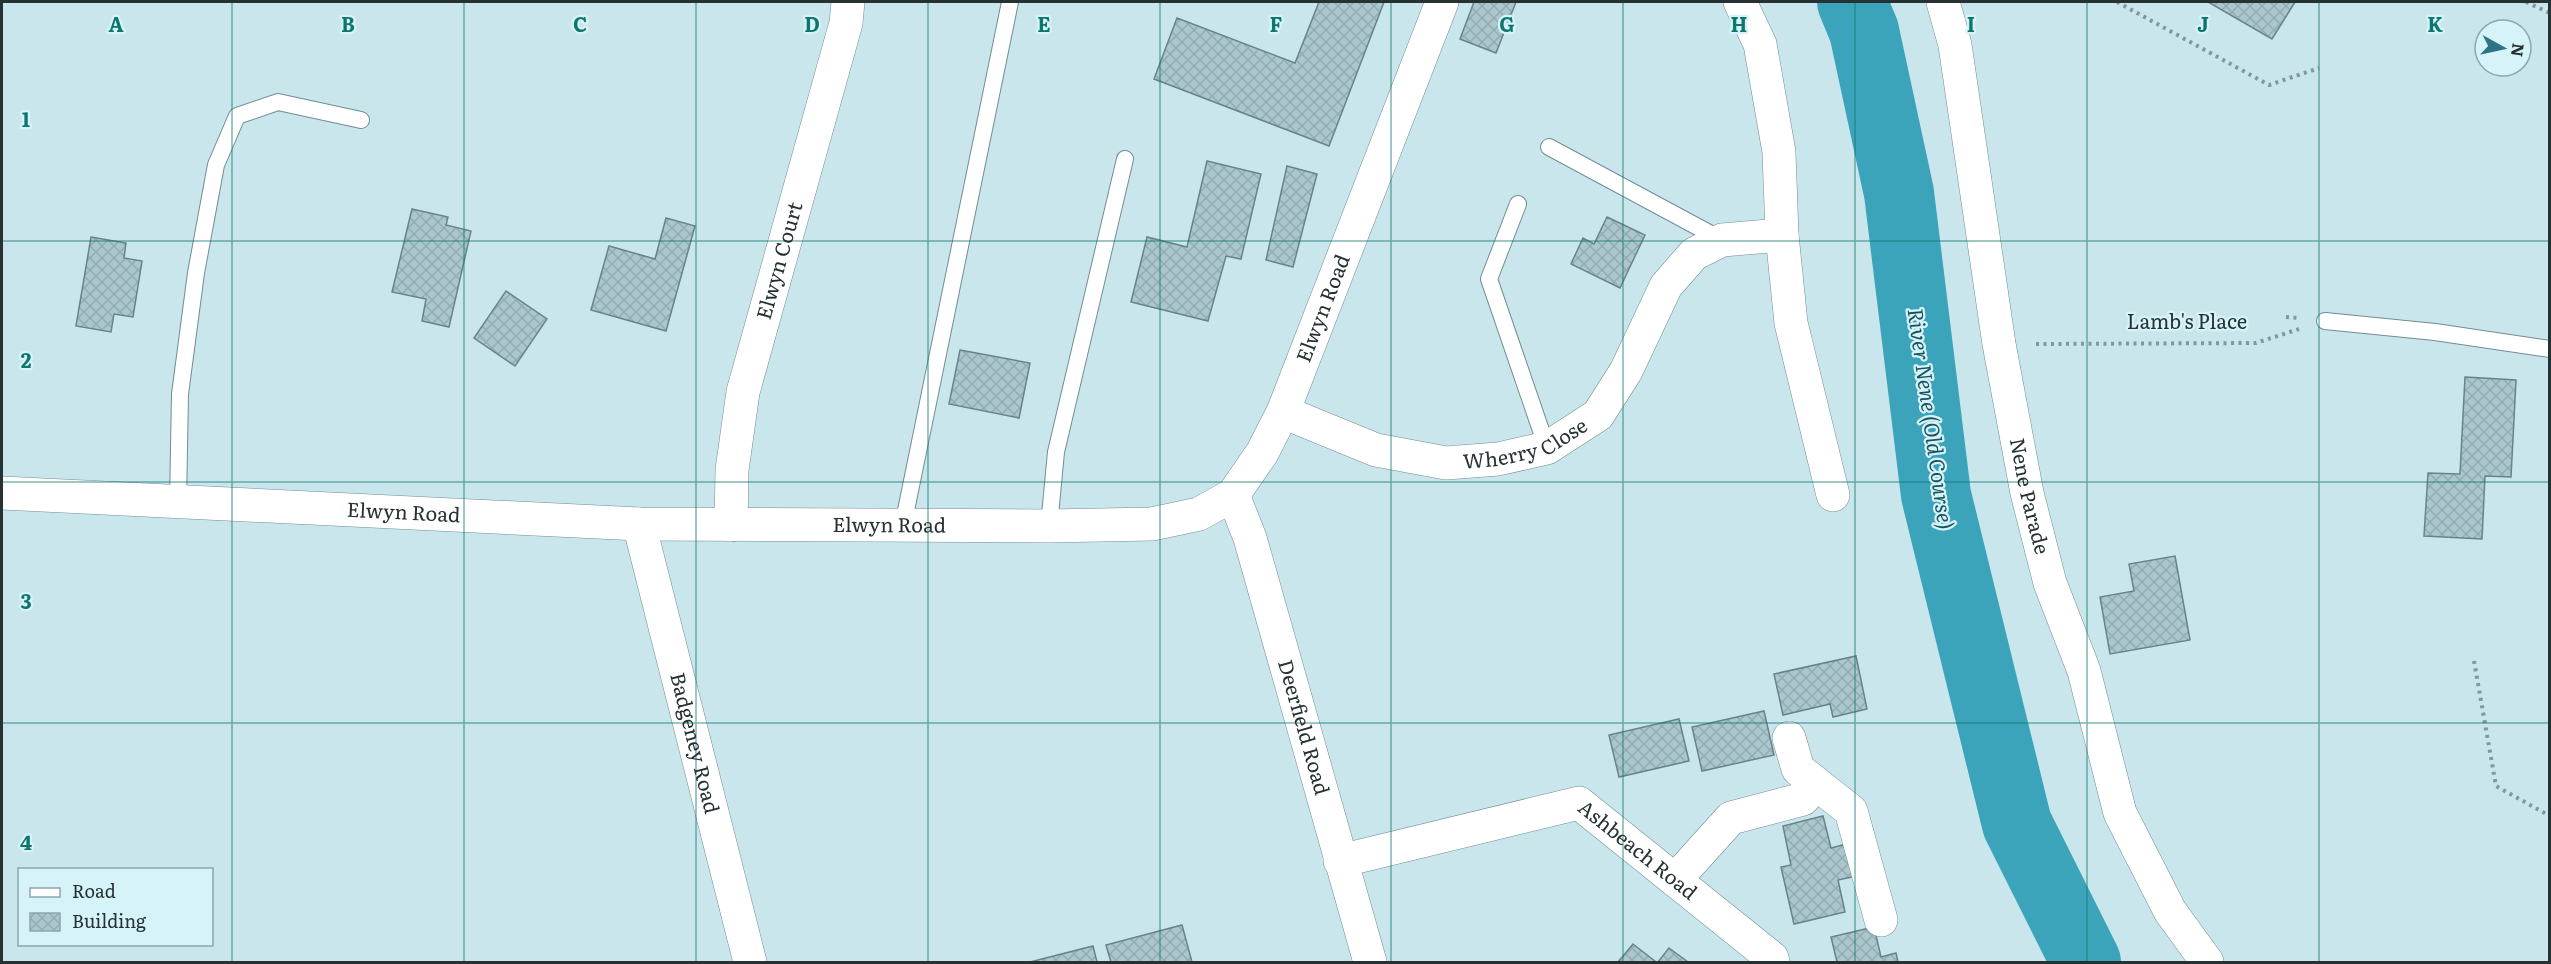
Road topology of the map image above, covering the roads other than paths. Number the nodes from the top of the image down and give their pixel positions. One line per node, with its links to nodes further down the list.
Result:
1 (848, 2): 21 (street, Elwyn Court)
2 (1010, 2): 22 (lane)
3 (1442, 2): 14 (street, Elwyn Road)
4 (1740, 2): 10 (street)
5 (1943, 2): 32 (street, Nene Parade)
6 (361, 120): 19 (lane)
7 (1550, 147): 11 (lane)
8 (1125, 159): 23 (lane)
9 (1518, 204): 15 (lane)
10 (1782, 235): 11 (street, Wherry Close); 18 (street)
11 (1722, 240): 15 (street, Wherry Close)
12 (2325, 321): 13 (lane)
13 (2550, 349)
14 (1283, 411): 15 (street, Wherry Close); 17 (street, Elwyn Road)
15 (1547, 448)
16 (2, 493): 19 (street, Elwyn Road)
17 (1233, 495): 23 (street, Elwyn Road); 26 (street, Deerfield Road)
18 (1833, 495)
19 (178, 502): 20 (street, Elwyn Road)
20 (639, 524): 21 (street, Elwyn Road); 29 (street, Badgeney Road)
21 (731, 525): 22 (street, Elwyn Road)
22 (903, 525): 23 (street, Elwyn Road)
23 (1049, 526)
24 (1789, 738): 25 (street)
25 (1816, 784): 27 (street); 28 (street)
26 (1340, 861): 27 (street, Ashbeach Road); 30 (street, Deerfield Road)
27 (1675, 880): 31 (street, Ashbeach Road)
28 (1881, 920)
29 (750, 963)
30 (1370, 963)
31 (1773, 963)
32 (2207, 963)

